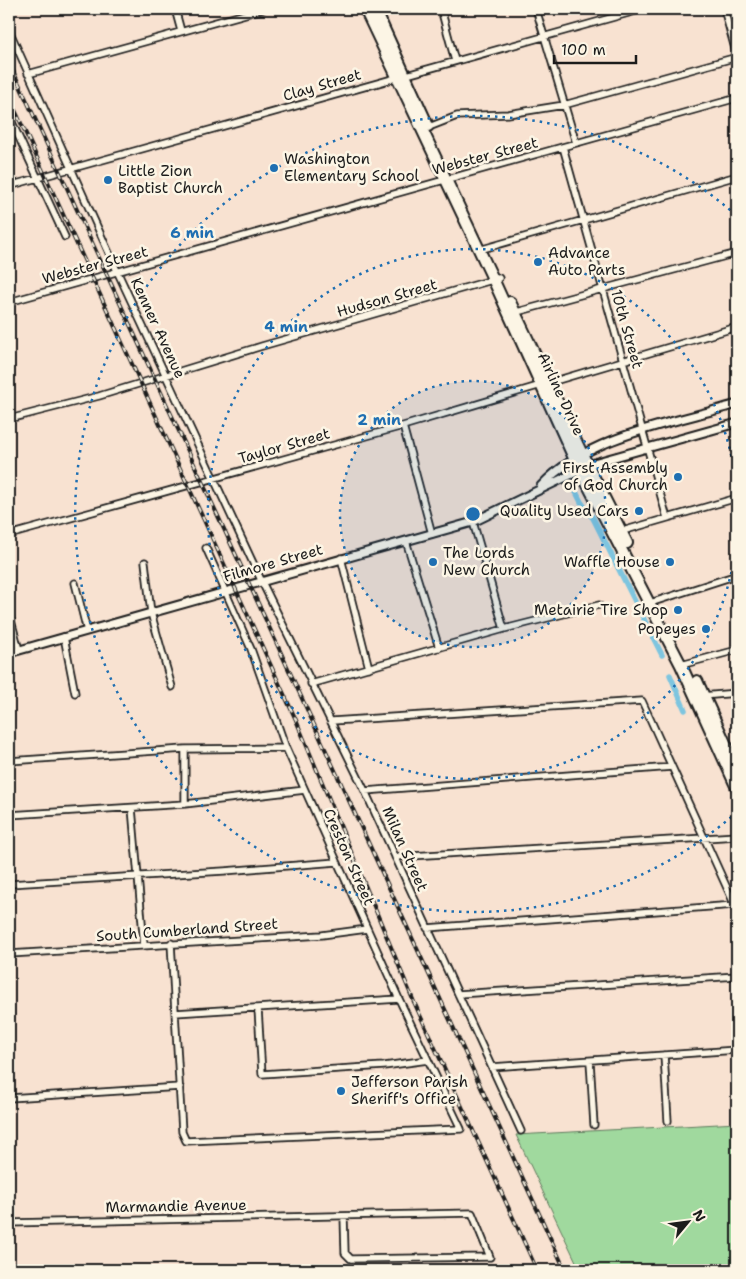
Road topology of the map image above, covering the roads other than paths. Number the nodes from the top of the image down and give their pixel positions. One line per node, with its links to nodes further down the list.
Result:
1 (175, 9): 11 (street)
2 (263, 9): 11 (street)
3 (365, 9): 16 (highway, Airline Drive)
4 (375, 9): 16 (highway, Airline Drive)
5 (441, 9): 14 (street)
6 (536, 9): 12 (street)
7 (643, 9): 9 (street, Clay Street)
8 (724, 9): 13 (street)
9 (630, 11): 12 (street, Clay Street)
10 (9, 30): 15 (street, Kenner Avenue)
11 (180, 31): 15 (street)
12 (544, 37): 14 (street, Clay Street); 18 (street)
13 (737, 56): 18 (street)
14 (455, 60): 16 (street, Clay Street)
15 (28, 74): 23 (street, Kenner Avenue)
16 (401, 75): 20 (highway, Airline Drive); 23 (street, Clay Street); 26 (highway, Airline Drive)
17 (737, 98): 21 (street, Webster Street)
18 (564, 104): 20 (street); 21 (street)
19 (9, 116): 25 (street)
20 (429, 127): 26 (highway, Airline Drive)
21 (576, 143): 22 (street, Webster Street)
22 (563, 148): 26 (street, Webster Street); 28 (street, 10th Street)
23 (70, 168): 25 (street, Clay Street); 32 (street, Kenner Avenue)
24 (737, 176): 28 (street)
25 (38, 177): 27 (street, Clay Street); 29 (street)
26 (449, 179): 30 (highway, Airline Drive); 32 (street, Webster Street)
27 (9, 186)
28 (583, 220): 30 (street); 34 (street, 10th Street)
29 (65, 237)
30 (482, 250): 33 (highway, Airline Drive)
31 (737, 252): 34 (street)
32 (118, 273): 35 (street, Webster Street); 39 (street, Kenner Avenue)
33 (496, 280): 36 (highway, Airline Drive); 39 (street, Hudson Street)
34 (602, 290): 36 (street); 38 (street, 10th Street)
35 (9, 302)
36 (512, 313): 40 (highway, Airline Drive)
37 (737, 327): 38 (street, Taylor Street)
38 (622, 360): 40 (street, Taylor Street); 45 (street, 10th Street)
39 (167, 375): 42 (street, Hudson Street); 49 (street, Kenner Avenue)
40 (544, 384): 44 (street, Taylor Street); 47 (highway, Airline Drive)
41 (737, 404): 45 (street)
42 (9, 418)
43 (737, 423): 46 (street, Filmore Street)
44 (403, 426): 49 (street, Taylor Street); 55 (street)
45 (643, 431): 46 (street, 10th Street); 47 (street)
46 (648, 448): 48 (street, Filmore Street); 52 (street, 10th Street)
47 (578, 456): 48 (highway, Airline Drive); 50 (street, Filmore Street)
48 (584, 468): 50 (street, Filmore Street); 54 (highway, Airline Drive)
49 (214, 478): 56 (street, Taylor Street); 62 (street, Kenner Avenue)
50 (540, 488): 53 (street, Filmore Street)
51 (737, 498): 52 (street)
52 (667, 518): 54 (street)
53 (473, 522): 55 (street, Filmore Street); 69 (street)
54 (617, 533): 65 (highway, Airline Drive)
55 (432, 534): 57 (street, Filmore Street)
56 (9, 535)
57 (406, 540): 59 (street, Filmore Street); 72 (street)
58 (206, 548): 64 (street, Creston Street)
59 (341, 558): 62 (street, Filmore Street); 77 (street)
60 (145, 562): 68 (street)
61 (737, 575): 65 (street)
62 (262, 580): 64 (street, Filmore Street); 78 (street, Milan Street)
63 (75, 583): 70 (street)
64 (225, 590): 68 (street, Filmore Street); 84 (street, Creston Street)
65 (653, 601): 76 (highway, Airline Drive)
66 (599, 605): 69 (street)
67 (9, 613): 73 (street)
68 (151, 613): 70 (street, Filmore Street); 79 (street)
69 (504, 629): 72 (street)
70 (87, 631): 71 (street, Filmore Street)
71 (64, 637): 73 (street, Filmore Street); 80 (street)
72 (439, 648): 77 (street)
73 (19, 650): 75 (street, Filmore Street)
74 (737, 650): 76 (street)
75 (9, 653)
76 (685, 664): 82 (highway, Airline Drive)
77 (369, 668): 78 (street)
78 (311, 684): 83 (street, Milan Street)
79 (172, 687)
80 (75, 692)
81 (737, 693): 82 (street)
82 (700, 696): 87 (highway, Airline Drive)
83 (332, 721): 88 (street); 91 (street, Milan Street)
84 (286, 748): 85 (street); 90 (street, Creston Street)
85 (185, 749): 86 (street); 92 (street)
86 (9, 761)
87 (734, 766): 89 (highway, Airline Drive)
88 (672, 767): 91 (street); 96 (street)
89 (737, 788)
90 (305, 790): 92 (street); 98 (street, Creston Street)
91 (365, 791): 97 (street, Milan Street)
92 (184, 804): 93 (street)
93 (132, 808): 94 (street); 99 (street)
94 (9, 815)
95 (737, 836): 96 (street)
96 (704, 838): 97 (street); 101 (street)
97 (396, 857): 102 (street, Milan Street)
98 (337, 862): 99 (street); 103 (street, Creston Street)
99 (138, 876): 100 (street); 105 (street)
100 (9, 884)
101 (736, 908): 102 (street)
102 (427, 928): 108 (street, Milan Street)
103 (367, 929): 104 (street, South Cumberland Street); 109 (street, Creston Street)
104 (171, 943): 105 (street, South Cumberland Street); 111 (street)
105 (144, 945): 106 (street, South Cumberland Street)
106 (9, 954)
107 (737, 976): 108 (street)
108 (458, 994): 116 (street, Milan Street)
109 (398, 999): 110 (street); 114 (street, Creston Street)
110 (258, 1009): 111 (street); 114 (street)
111 (176, 1013): 117 (street)
112 (737, 1050): 113 (street)
113 (664, 1055): 115 (street); 119 (street)
114 (428, 1060): 117 (street, Creston Street)
115 (590, 1061): 116 (street); 120 (street)
116 (492, 1067): 121 (street, Milan Street)
117 (180, 1087): 118 (street)
118 (9, 1098)
119 (668, 1121)
120 (594, 1125)
121 (521, 1131)
122 (344, 1216): 122 (street, Marmandie Avenue); 123 (street, Marmandie Avenue)
123 (9, 1223)

